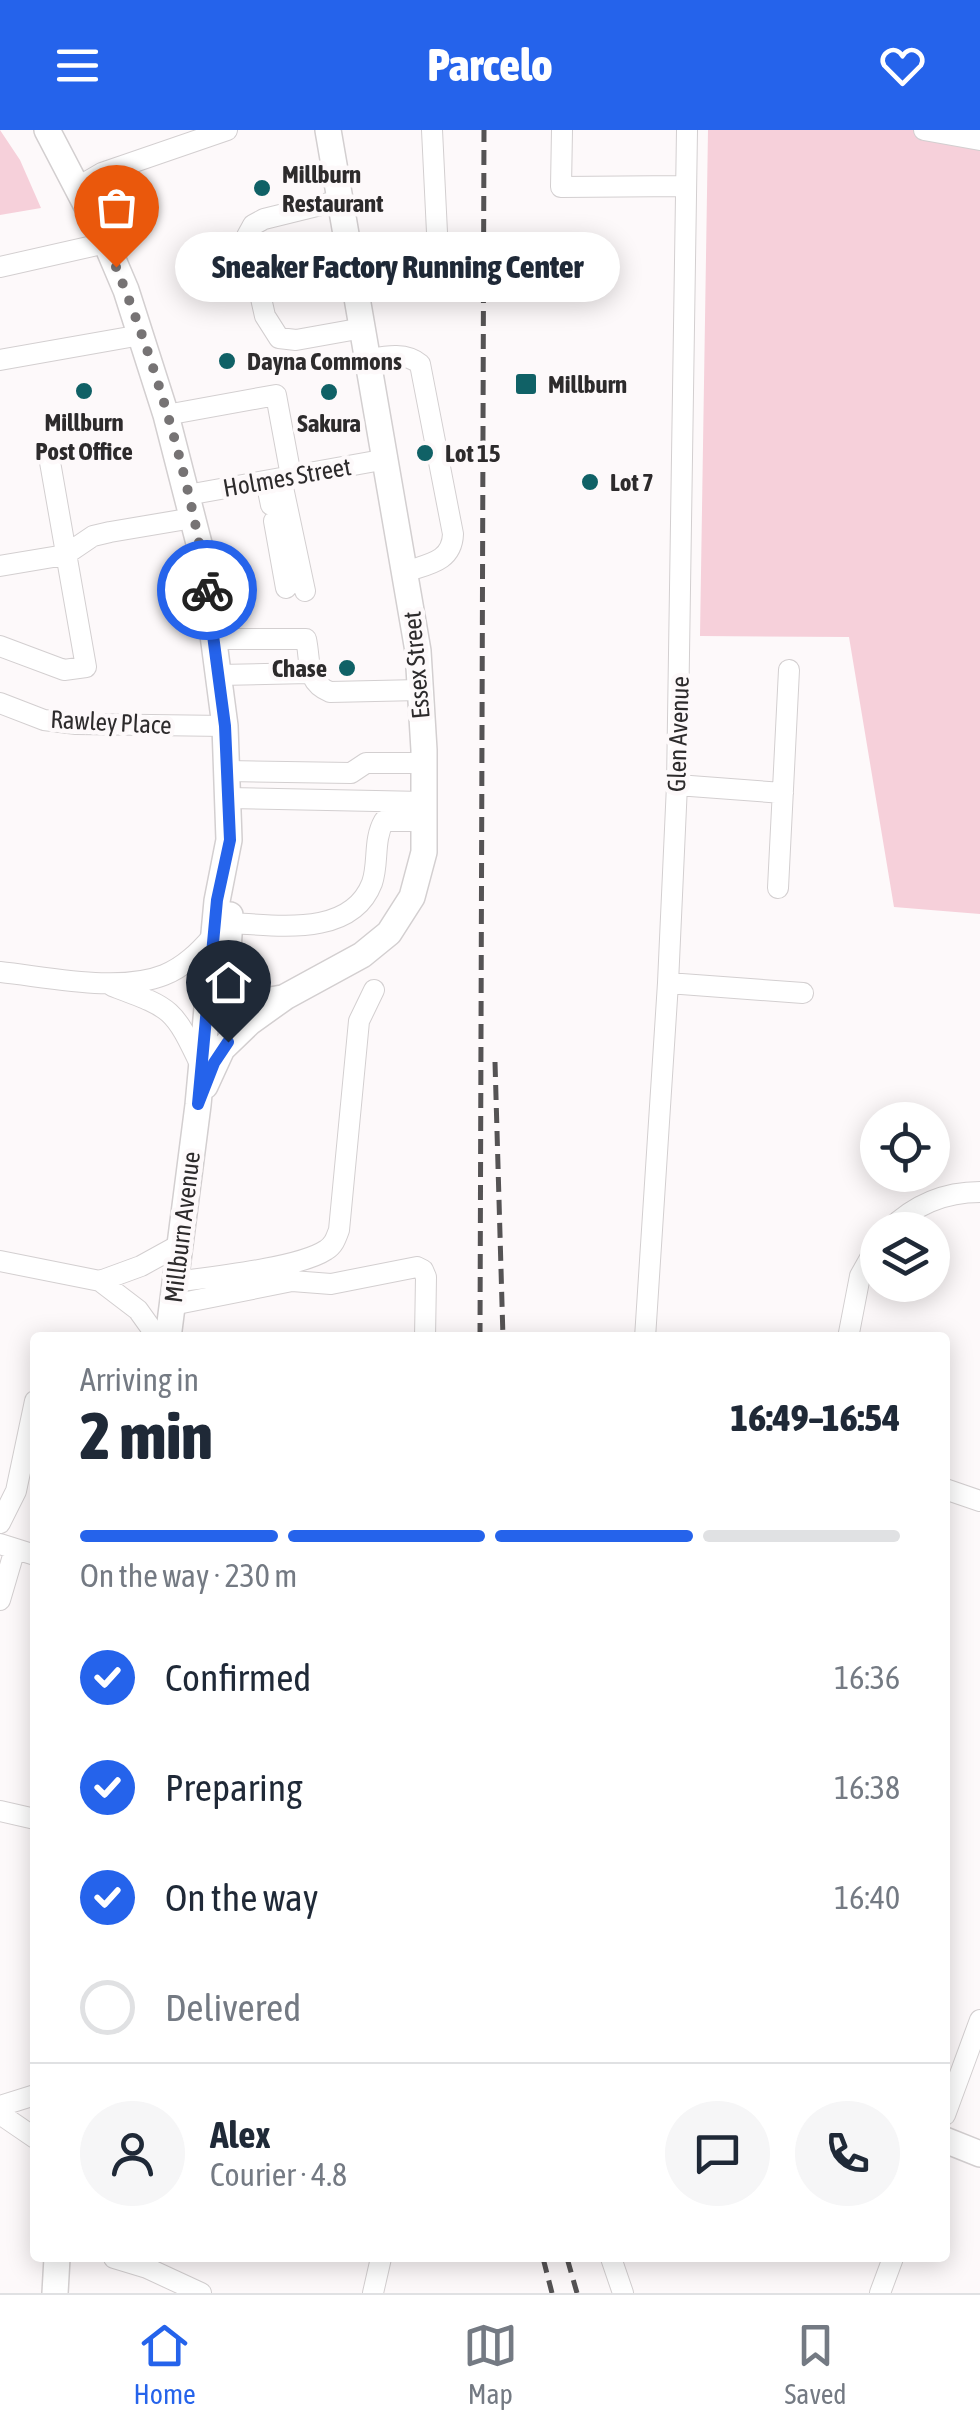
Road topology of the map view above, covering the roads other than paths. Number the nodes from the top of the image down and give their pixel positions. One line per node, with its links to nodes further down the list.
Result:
1 (47, 130): 10 (main road)
2 (227, 130): 10 (street)
3 (328, 130): 11 (main road, Essex Street)
4 (432, 130): 14 (street)
5 (562, 130): 9 (street)
6 (687, 130): 9 (street, Glen Avenue)
7 (924, 130): 8 (street)
8 (980, 140)
9 (684, 186): 37 (street, Glen Avenue)
10 (78, 187): 12 (main road)
11 (340, 200): 14 (main road, Essex Street); 15 (street)
12 (106, 243): 13 (street); 16 (main road)
13 (0, 267)
14 (356, 283): 15 (main road, Essex Street)
15 (364, 328): 17 (main road, Essex Street)
16 (141, 335): 18 (street); 19 (main road)
17 (369, 358): 20 (main road, Essex Street); 26 (street)
18 (0, 360)
19 (166, 415): 22 (street); 23 (main road)
20 (387, 460): 22 (street, Holmes Street); 26 (main road, Essex Street)
21 (50, 462): 24 (street)
22 (279, 478): 22 (street); 23 (street, Holmes Street)
23 (190, 507): 24 (street, Holmes Street); 27 (main road)
24 (65, 555): 25 (street, Holmes Street); 28 (street)
25 (0, 566)
26 (405, 572): 32 (main road, Essex Street)
27 (214, 639): 30 (street); 31 (main road)
28 (0, 646)
29 (789, 670): 38 (street)
30 (309, 673): 31 (street); 32 (street)
31 (219, 675): 34 (main road)
32 (420, 690): 35 (main road, Essex Street)
33 (0, 703): 34 (street, Rawley Place)
34 (225, 726): 36 (main road)
35 (424, 763): 36 (street); 40 (main road, Essex Street)
36 (226, 771): 39 (main road)
37 (676, 785): 38 (street); 45 (street, Glen Avenue)
38 (784, 792): 41 (street)
39 (228, 798): 40 (street); 42 (main road)
40 (424, 811): 42 (street); 48 (main road, Essex Street)
41 (778, 888)
42 (221, 930): 44 (street); 48 (main road); 49 (main road, Millburn Avenue)
43 (0, 972): 44 (street)
44 (106, 983): 49 (street)
45 (668, 984): 47 (street); 61 (street, Glen Avenue)
46 (374, 990): 57 (street)
47 (802, 993)
48 (286, 998): 50 (main road, Essex Street)
49 (200, 1064): 50 (main road, Millburn Avenue)
50 (198, 1104): 53 (main road, Millburn Avenue)
51 (980, 1192): 52 (street)
52 (909, 1212)
53 (181, 1244): 56 (street); 57 (main road, Millburn Avenue)
54 (0, 1261): 56 (street)
55 (860, 1276): 62 (street)
56 (100, 1281): 58 (street)
57 (174, 1294): 59 (main road, Millburn Avenue); 60 (street)
58 (154, 1332)
59 (169, 1332)
60 (425, 1332)
61 (646, 1332)
62 (849, 1332)
63 (30, 1425): 66 (street)
64 (950, 1491): 65 (street)
65 (980, 1501)
66 (0, 1523)
67 (24, 1552): 68 (street)
68 (0, 1600)
69 (0, 1810): 70 (street)
70 (30, 1818)
71 (980, 2020): 73 (street)
72 (30, 2096): 74 (street)
73 (950, 2101)
74 (0, 2106)
75 (0, 2114): 76 (street)
76 (30, 2135)
77 (950, 2142): 78 (main road)
78 (980, 2154)
79 (57, 2262): 84 (main road)
80 (127, 2262): 85 (street)
81 (381, 2262): 86 (street)
82 (612, 2262): 87 (street)
83 (892, 2262): 88 (street)
84 (55, 2293)
85 (202, 2293)
86 (373, 2293)
87 (623, 2293)
88 (880, 2293)

